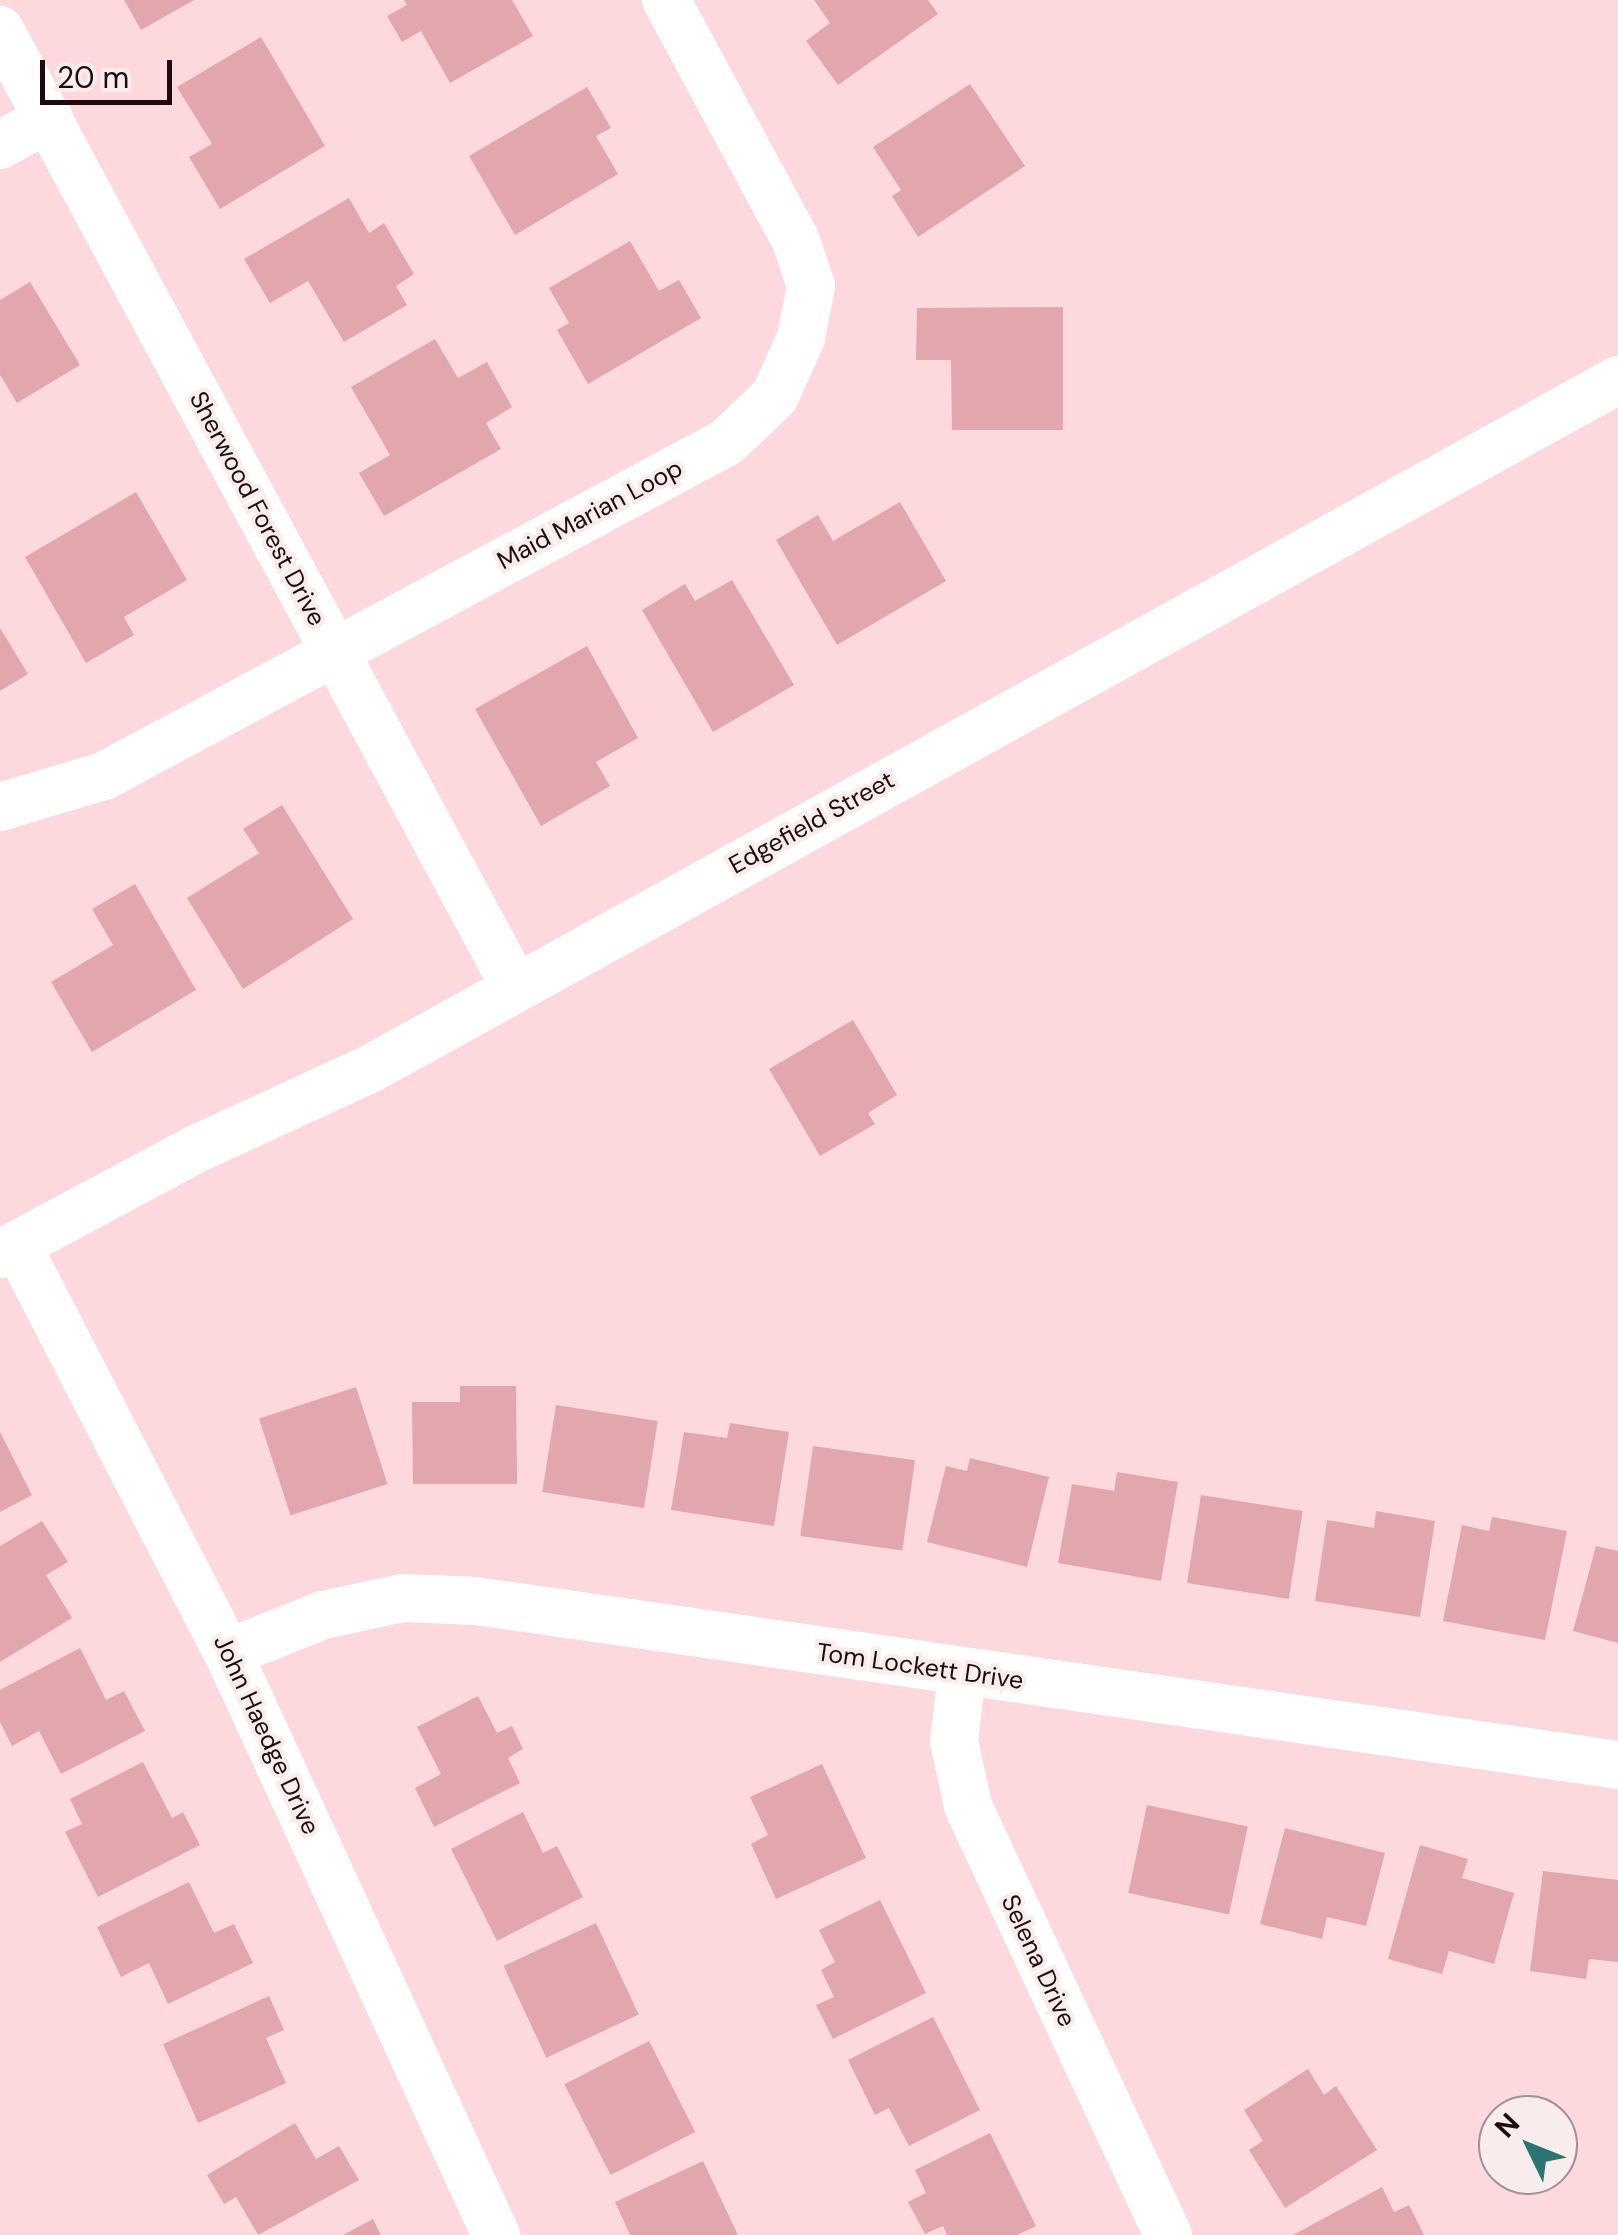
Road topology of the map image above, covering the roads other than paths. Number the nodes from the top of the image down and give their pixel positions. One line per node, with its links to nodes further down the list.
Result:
1 (666, 0): 6 (street, Maid Marian Loop)
2 (0, 30): 3 (street, Sherwood Forest Drive)
3 (49, 118): 4 (street); 6 (street, Sherwood Forest Drive)
4 (0, 144)
5 (1618, 380): 8 (street, Edgefield Street)
6 (333, 653): 7 (street, Maid Marian Loop); 8 (street, Sherwood Forest Drive)
7 (0, 808)
8 (515, 987): 9 (street, Edgefield Street)
9 (9, 1250): 10 (street, John Haedge Drive)
10 (228, 1653): 11 (street, Tom Lockett Drive); 13 (street, John Haedge Drive)
11 (962, 1674): 12 (street, Tom Lockett Drive); 14 (street, Selena Drive)
12 (1618, 1765)
13 (496, 2235)
14 (1168, 2235)

